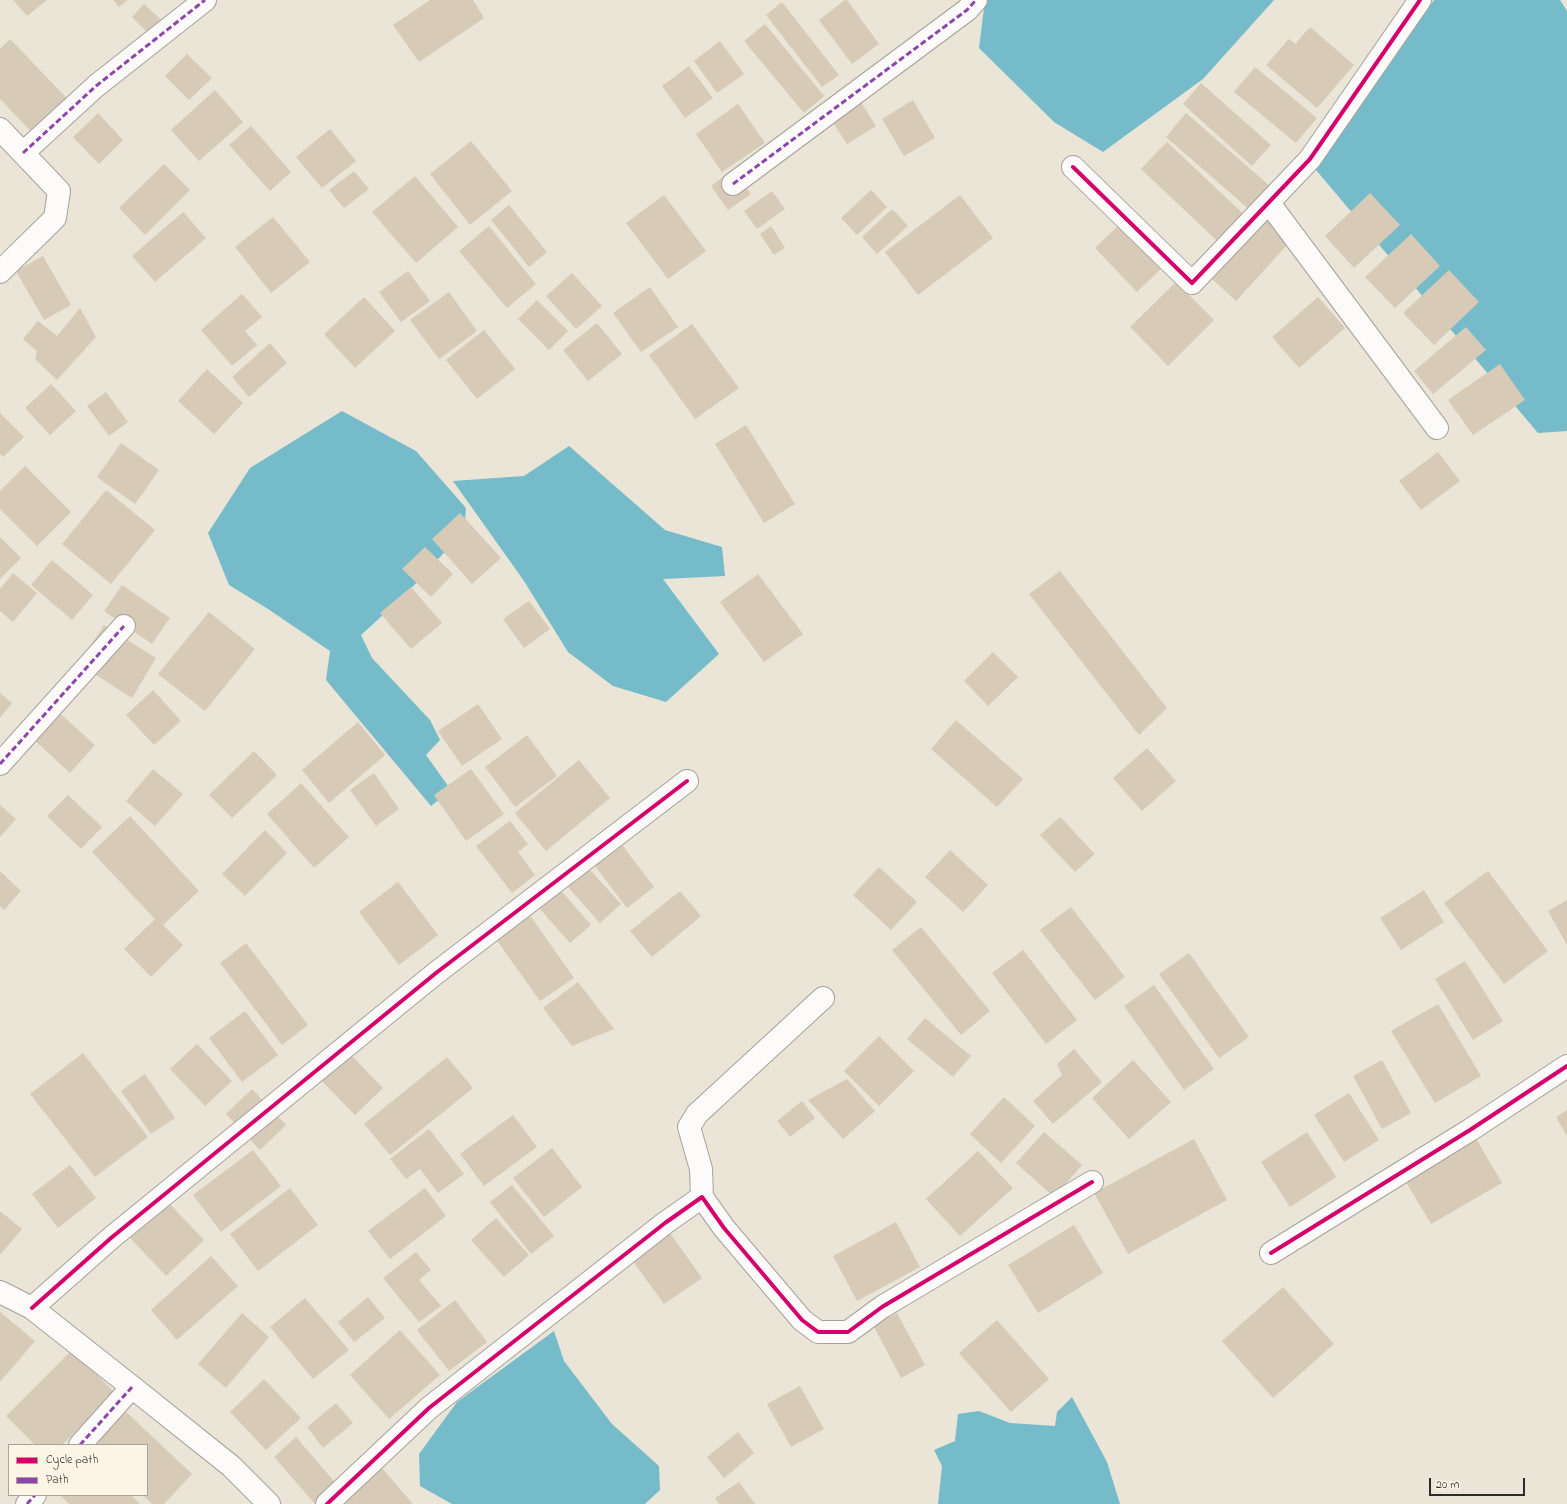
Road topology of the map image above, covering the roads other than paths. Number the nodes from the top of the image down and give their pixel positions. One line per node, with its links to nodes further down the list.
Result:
1 (206, 0): 5 (street)
2 (976, 0): 7 (street)
3 (1420, 0): 8 (street)
4 (0, 129): 5 (street)
5 (23, 154): 9 (street)
6 (1073, 167): 8 (street)
7 (733, 184)
8 (1269, 203): 10 (street)
9 (0, 272)
10 (1438, 428)
11 (124, 626): 12 (street)
12 (0, 764)
13 (687, 780): 20 (street)
14 (823, 998): 17 (street)
15 (1567, 1066): 18 (street)
16 (1092, 1182): 17 (street)
17 (702, 1197): 26 (street)
18 (1271, 1253)
19 (0, 1292): 20 (street)
20 (32, 1308): 21 (street)
21 (132, 1387): 22 (street); 25 (street)
22 (81, 1444)
23 (34, 1496): 24 (street)
24 (27, 1504)
25 (269, 1504)
26 (327, 1504)

